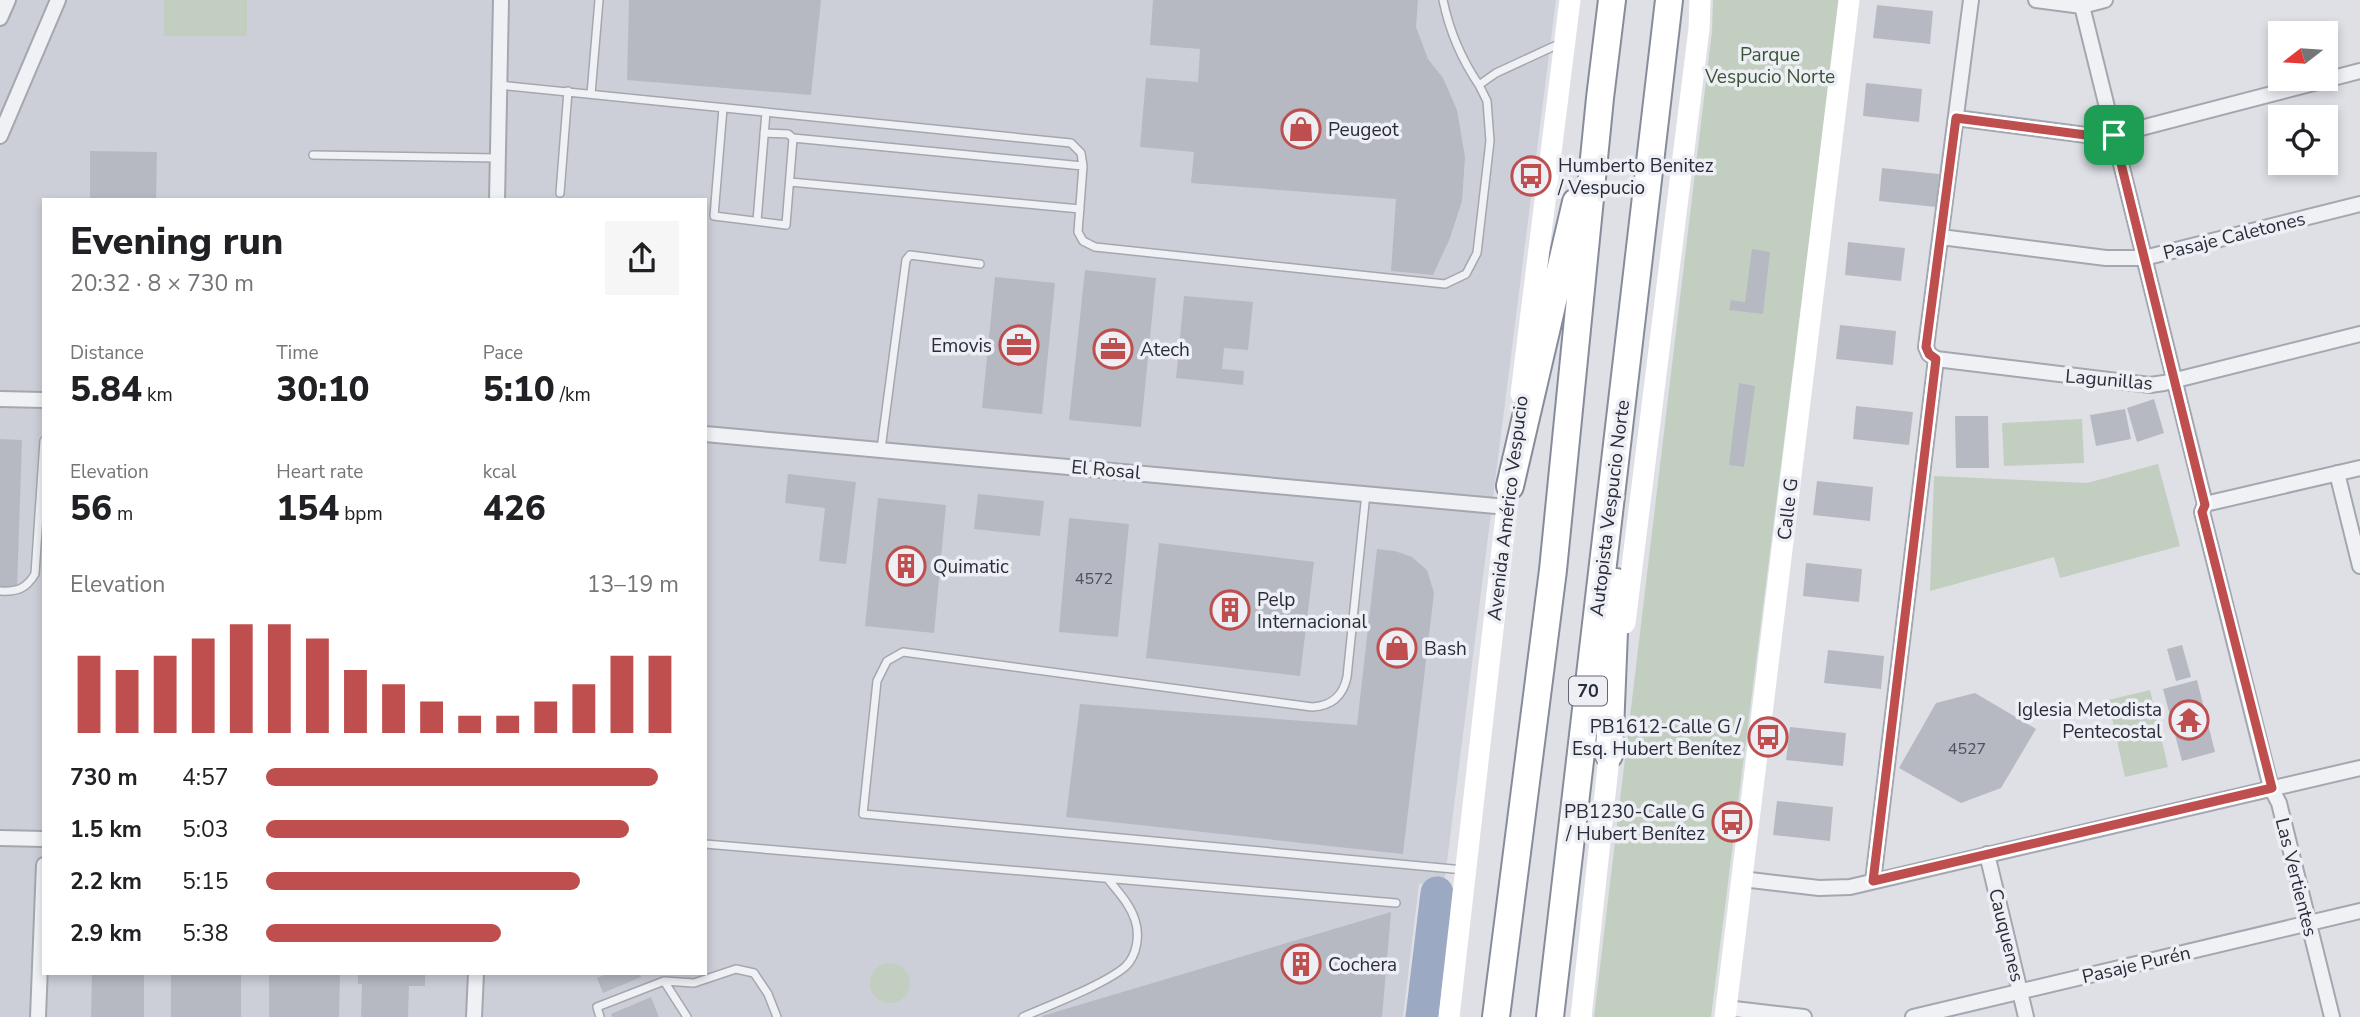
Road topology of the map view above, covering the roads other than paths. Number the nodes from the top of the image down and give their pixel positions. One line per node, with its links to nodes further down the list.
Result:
1 (8, 0): 15 (street)
2 (58, 0): 28 (street)
3 (501, 0): 18 (street)
4 (599, 0): 21 (lane)
5 (1443, 0): 19 (lane)
6 (1570, 0): 16 (main road, Avenida Américo Vespucio)
7 (1612, 0): 22 (highway)
8 (1670, 0): 44 (highway, Autopista Vespucio Norte / 70)
9 (1700, 0): 58 (main road)
10 (1849, 0): 66 (main road, Calle G)
11 (1971, 0): 25 (street)
12 (2036, 0): 14 (street)
13 (2105, 0): 14 (street)
14 (2082, 6): 27 (street, Las Vertientes)
15 (0, 18)
16 (1564, 41): 19 (lane); 54 (main road, Avenida Américo Vespucio)
17 (2360, 71): 27 (street)
18 (499, 85): 20 (lane); 31 (street)
19 (1479, 85): 37 (lane)
20 (568, 91): 21 (lane); 34 (lane)
21 (591, 94): 23 (lane)
22 (1600, 98): 54 (highway); 84 (highway)
23 (723, 108): 24 (lane); 38 (lane)
24 (766, 112): 26 (lane); 32 (lane)
25 (1956, 118): 27 (street); 39 (street)
26 (764, 133): 29 (lane); 38 (lane)
27 (2114, 135): 40 (street, Las Vertientes)
28 (0, 136)
29 (793, 138): 32 (lane); 33 (lane)
30 (313, 155): 31 (lane)
31 (497, 158): 35 (street)
32 (1083, 166): 37 (lane)
33 (790, 182): 37 (lane); 38 (lane)
34 (560, 193)
35 (497, 198)
36 (2360, 204): 40 (street, Pasaje Caletones)
37 (1080, 209)
38 (757, 221)
39 (1941, 237): 40 (street, Pasaje Caletones); 43 (street)
40 (2144, 258): 45 (street, Las Vertientes)
41 (980, 264): 49 (lane)
42 (2360, 334): 45 (street, Lagunillas)
43 (1936, 359): 45 (street, Lagunillas); 68 (street)
44 (1626, 364): 58 (highway); 85 (highway, Autopista Vespucio Norte / 70)
45 (2175, 381): 55 (street, Las Vertientes)
46 (0, 399): 47 (street)
47 (42, 400)
48 (707, 433): 49 (street, El Rosal)
49 (881, 449): 53 (street, El Rosal)
50 (2360, 468): 52 (street)
51 (42, 471): 57 (lane)
52 (2337, 473): 55 (street); 56 (street)
53 (1367, 492): 54 (street, El Rosal); 65 (lane)
54 (1508, 496): 65 (main road, Avenida Américo Vespucio)
55 (2205, 505): 60 (street, Las Vertientes)
56 (2360, 566)
57 (0, 591)
58 (1609, 755): 86 (main road)
59 (2360, 768): 60 (street)
60 (2272, 788): 64 (street); 72 (street, Las Vertientes)
61 (0, 838): 62 (street)
62 (42, 839)
63 (707, 844): 67 (lane)
64 (1987, 854): 68 (street); 75 (street, Cauquenes)
65 (1465, 870): 83 (main road, Avenida Américo Vespucio)
66 (1742, 878): 68 (street); 76 (main road, Calle G)
67 (1108, 879): 69 (lane); 82 (lane)
68 (1873, 881)
69 (1396, 903)
70 (2360, 911): 72 (street, Pasaje Purén)
71 (42, 916): 77 (street)
72 (2309, 923): 75 (street, Pasaje Purén); 90 (street, Las Vertientes)
73 (476, 975): 78 (street)
74 (664, 981): 79 (lane); 80 (lane); 81 (lane)
75 (2020, 991): 88 (street, Pasaje Purén); 89 (street, Cauquenes)
76 (1725, 1013): 87 (street)
77 (38, 1017)
78 (474, 1017)
79 (600, 1017)
80 (687, 1017)
81 (776, 1017)
82 (1023, 1017)
83 (1448, 1017)
84 (1496, 1017)
85 (1550, 1017)
86 (1581, 1017)
87 (1804, 1017)
88 (1913, 1017)
89 (2026, 1017)
90 (2332, 1017)

